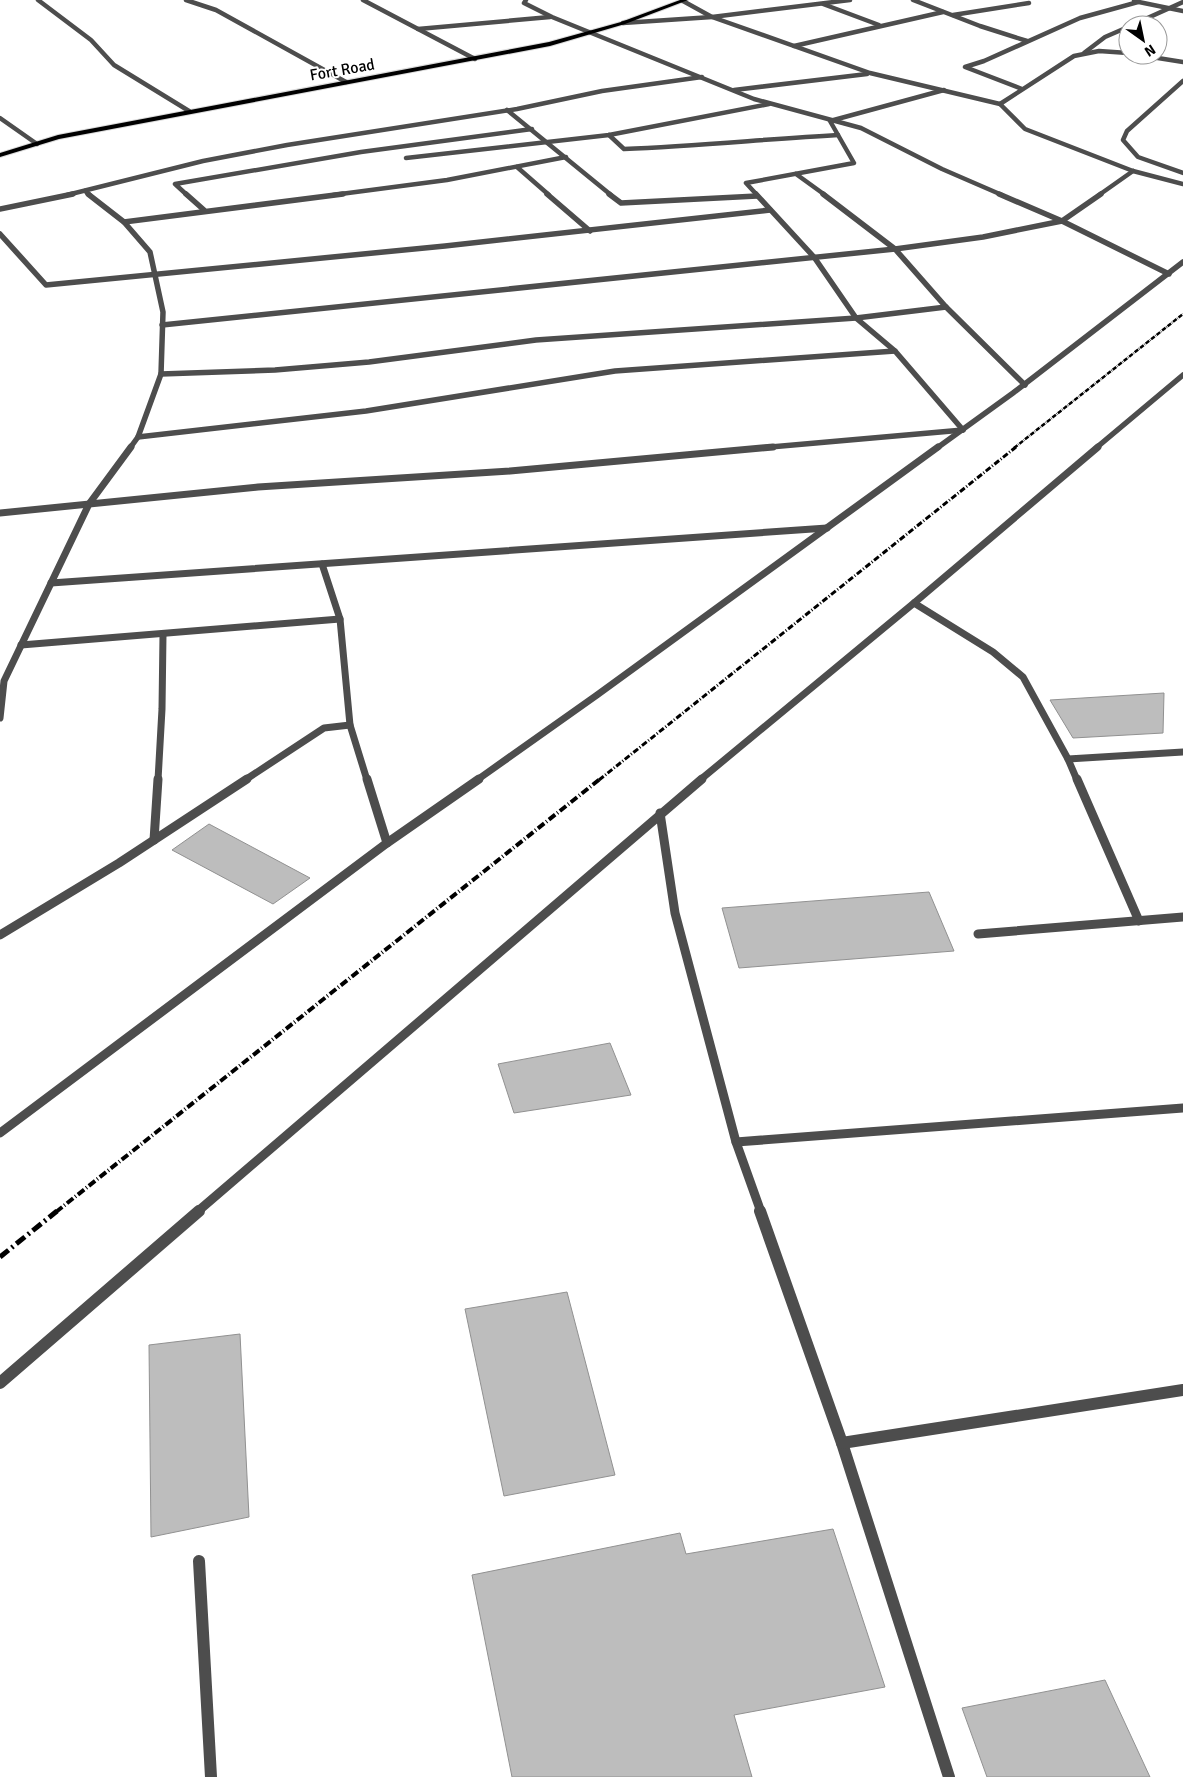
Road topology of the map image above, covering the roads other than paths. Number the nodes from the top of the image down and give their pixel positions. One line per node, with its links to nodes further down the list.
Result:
1 (38, 0): 44 (street)
2 (186, 0): 37 (street)
3 (363, 0): 24 (street)
4 (526, 0): 20 (street)
5 (684, 0): 21 (street); 22 (main road, Fort Road)
6 (813, 0): 12 (street)
7 (850, 0): 12 (street)
8 (913, 0): 17 (street)
9 (1129, 0): 10 (street)
10 (1138, 2): 15 (street); 27 (street)
11 (1183, 2): 15 (street)
12 (820, 3): 21 (street); 23 (street)
13 (1016, 3): 14 (street); 18 (street)
14 (1029, 3)
15 (1169, 8): 16 (street); 19 (street)
16 (1183, 11)
17 (943, 12): 18 (street); 23 (street)
18 (952, 15): 27 (street)
19 (1154, 15)
20 (552, 17): 24 (street); 26 (street)
21 (712, 17): 22 (street); 28 (street)
22 (623, 22): 26 (main road, Fort Road)
23 (879, 25): 28 (street)
24 (418, 29): 31 (street)
25 (1118, 31): 30 (street)
26 (590, 33): 31 (main road, Fort Road); 35 (street)
27 (1027, 41): 38 (street)
28 (794, 46): 34 (street)
29 (1118, 52): 30 (street)
30 (1082, 54): 38 (street)
31 (475, 59): 37 (main road, Fort Road)
32 (1168, 60): 33 (street)
33 (1183, 62)
34 (870, 73): 39 (street); 40 (street)
35 (702, 77): 39 (street); 43 (street)
36 (1183, 81): 57 (street)
37 (346, 82): 44 (main road, Fort Road)
38 (1022, 89): 42 (street)
39 (733, 90): 41 (street)
40 (944, 90): 42 (street); 46 (street)
41 (771, 104): 46 (street); 48 (street)
42 (1000, 104): 56 (street)
43 (507, 110): 47 (street); 60 (street)
44 (189, 111): 51 (main road, Fort Road)
45 (0, 118): 51 (street)
46 (830, 121): 49 (street); 66 (street)
47 (532, 128): 50 (street); 63 (street)
48 (609, 135): 49 (street); 50 (street)
49 (838, 135): 58 (street)
50 (549, 143): 53 (street); 54 (street)
51 (37, 144): 52 (main road, Fort Road)
52 (0, 155)
53 (566, 157): 55 (street); 61 (street)
54 (406, 158)
55 (518, 167): 63 (street); 67 (street)
56 (1133, 172): 59 (street); 66 (street)
57 (1183, 173)
58 (796, 174): 61 (street); 69 (street)
59 (1183, 184)
60 (85, 190): 62 (street); 65 (street)
61 (757, 196): 64 (street)
62 (0, 209)
63 (204, 210): 65 (street)
64 (770, 210): 67 (street); 70 (street)
65 (124, 222): 73 (street)
66 (1062, 222): 69 (street); 72 (street)
67 (590, 231): 73 (street)
68 (0, 234): 73 (street)
69 (895, 249): 70 (street); 74 (street)
70 (814, 257): 75 (street); 76 (street)
71 (1183, 262): 72 (street)
72 (1169, 274): 80 (street)
73 (156, 276): 76 (street)
74 (946, 307): 75 (street); 80 (street)
75 (856, 318): 77 (street); 78 (street)
76 (162, 325): 78 (street)
77 (895, 351): 81 (street); 82 (street)
78 (162, 374): 82 (street)
79 (1183, 375): 88 (street)
80 (1025, 385): 81 (street)
81 (963, 430): 83 (street); 85 (street)
82 (138, 437): 83 (street)
83 (89, 504): 84 (street); 87 (street)
84 (0, 513)
85 (828, 528): 86 (street); 99 (street)
86 (322, 564): 87 (street); 89 (street)
87 (51, 583): 91 (street)
88 (914, 603): 96 (street); 97 (street)
89 (340, 619): 90 (street); 94 (street)
90 (163, 635): 91 (street); 98 (street)
91 (22, 645): 92 (street)
92 (1, 679): 93 (street)
93 (0, 718)
94 (350, 725): 98 (street); 99 (street)
95 (1183, 752): 96 (street)
96 (1068, 759): 101 (street)
97 (660, 813): 106 (street); 107 (street)
98 (154, 840): 103 (street)
99 (388, 843): 105 (street)
100 (1183, 917): 101 (street)
101 (1139, 921): 102 (street)
102 (978, 934)
103 (0, 935)
104 (1183, 1108): 106 (street)
105 (0, 1133)
106 (736, 1142): 109 (street)
107 (0, 1383)
108 (1183, 1390): 109 (street)
109 (842, 1443): 112 (street)
110 (200, 1561): 111 (street)
111 (210, 1777)
112 (949, 1777)

